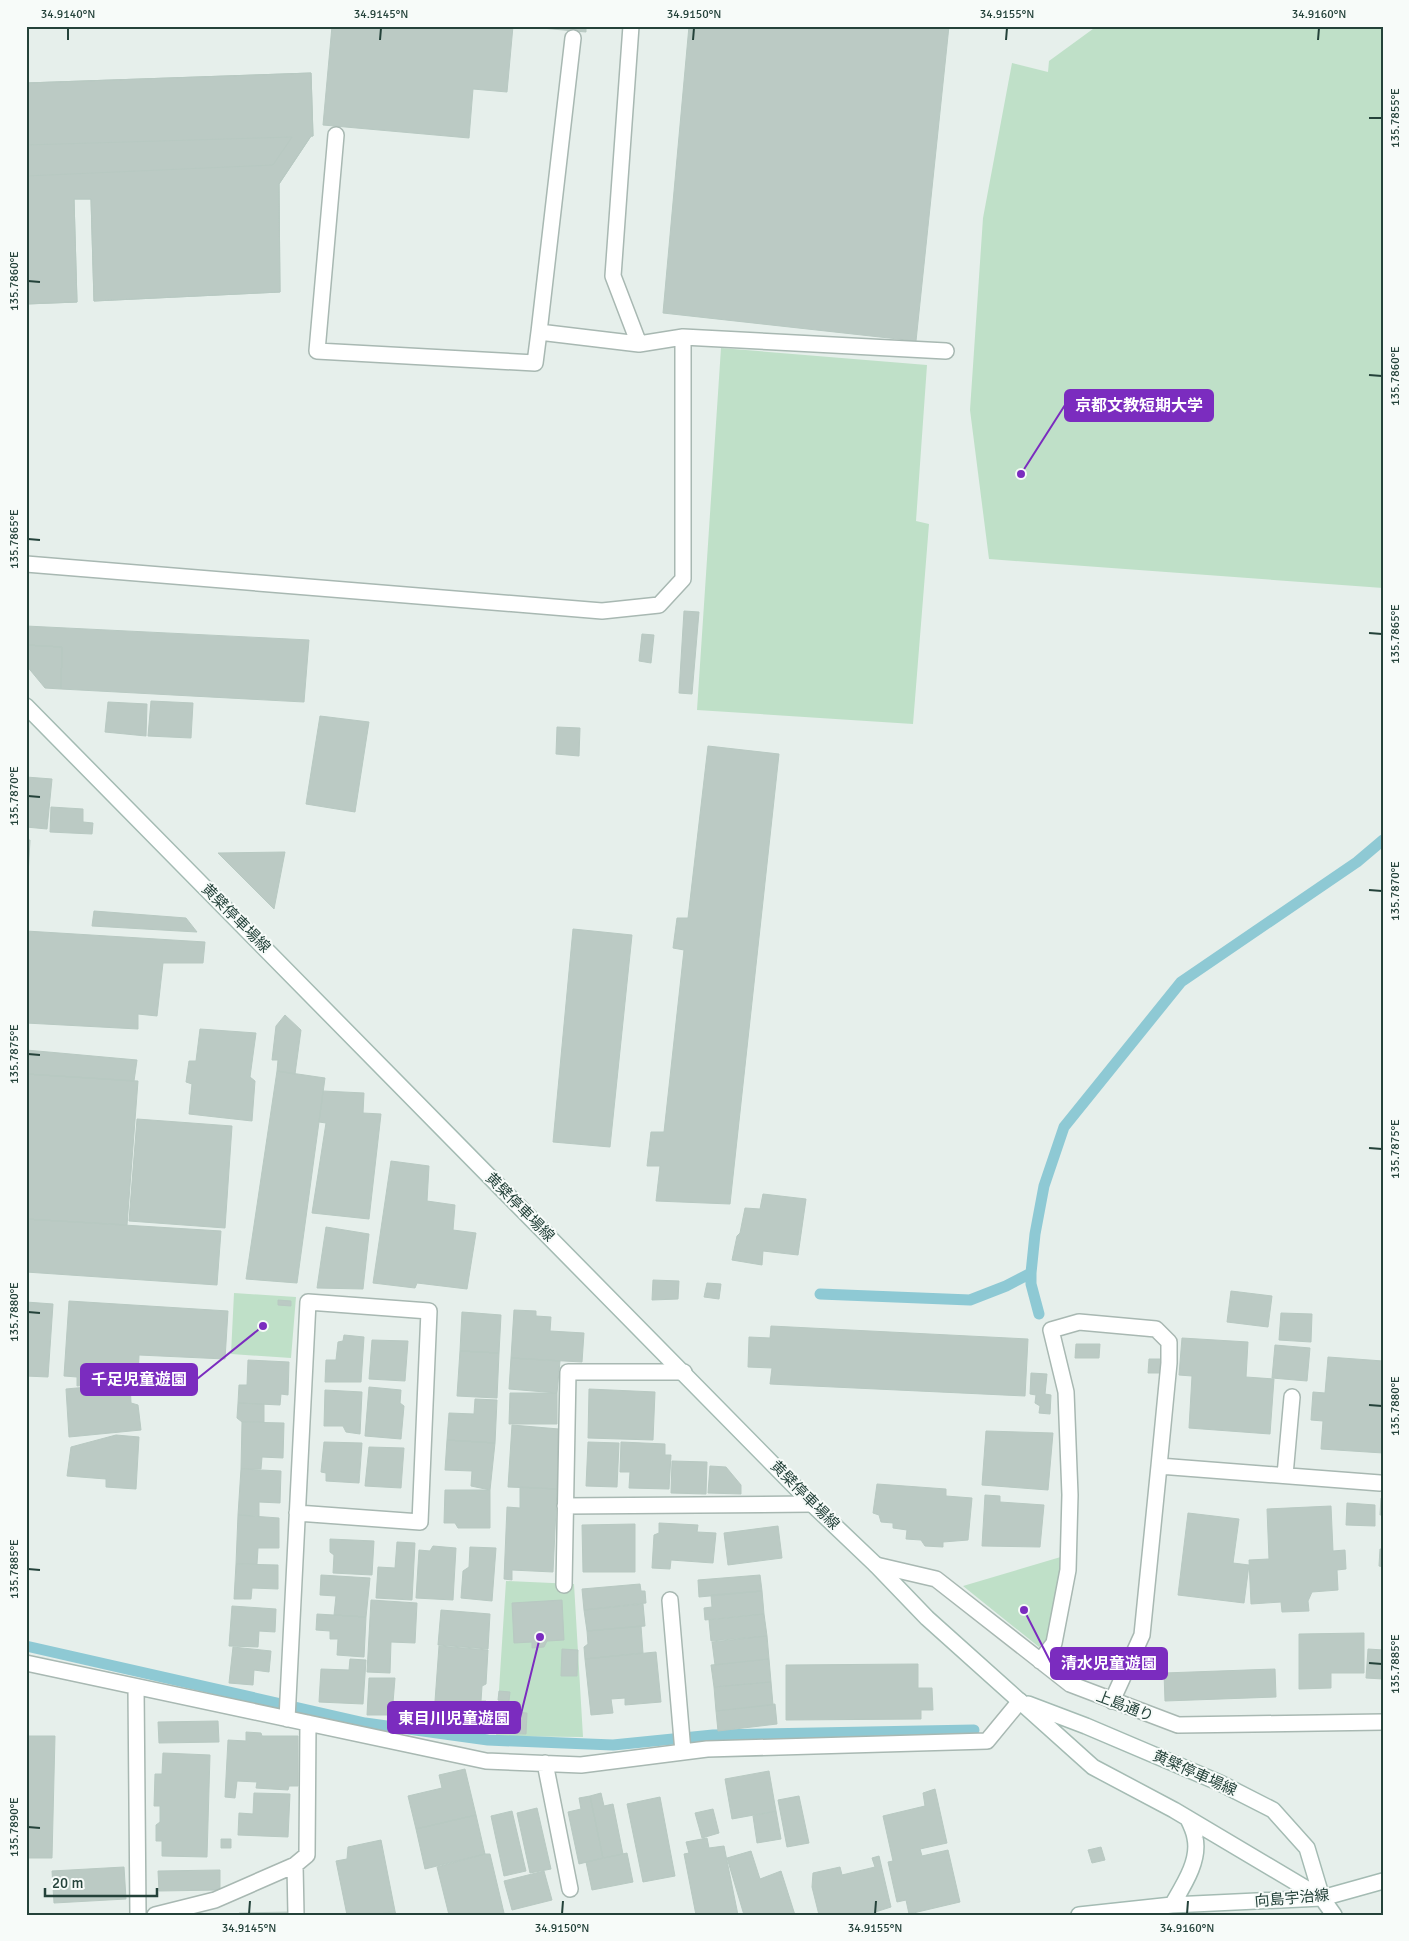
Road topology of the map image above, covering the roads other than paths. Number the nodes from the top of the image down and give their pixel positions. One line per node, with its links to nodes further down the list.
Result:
1 (632, 26): 6 (street)
2 (573, 38): 4 (street)
3 (336, 136): 4 (street)
4 (539, 332): 6 (street)
5 (684, 337): 6 (street); 7 (street); 8 (street)
6 (639, 344)
7 (946, 351)
8 (26, 564)
9 (26, 706): 10 (street, 黄檗停車場線)
10 (684, 1372): 15 (street, 黄檗停車場線); 16 (street)
11 (1292, 1397): 13 (street)
12 (1159, 1466): 13 (street); 21 (street); 25 (street)
13 (1285, 1475): 14 (street)
14 (1380, 1483)
15 (812, 1504): 16 (street); 18 (street, 黄檗停車場線)
16 (565, 1506): 19 (street)
17 (297, 1513): 17 (street); 26 (street)
18 (876, 1565): 21 (street, 上島通り); 24 (street, 黄檗停車場線)
19 (564, 1585)
20 (670, 1600): 29 (street)
21 (1040, 1661): 25 (street, 上島通り)
22 (26, 1663): 23 (street)
23 (136, 1688): 26 (street); 37 (street)
24 (1020, 1701): 29 (street); 31 (street, 黄檗停車場線); 35 (street, 黄檗停車場線)
25 (1112, 1701): 27 (street, 上島通り)
26 (287, 1718): 28 (street)
27 (1383, 1722)
28 (308, 1723): 30 (street); 32 (street)
29 (683, 1751): 30 (street)
30 (545, 1763): 34 (street)
31 (1188, 1819): 35 (street, 黄檗停車場線); 36 (street)
32 (295, 1865): 38 (street); 39 (street)
33 (1383, 1881): 35 (street, 向島宇治線)
34 (570, 1889)
35 (1322, 1898): 36 (street, 向島宇治線); 41 (street, 黄檗停車場線); 42 (street, 黄檗停車場線)
36 (1172, 1905): 40 (street, 向島宇治線)
37 (138, 1915)
38 (155, 1915)
39 (296, 1915)
40 (1079, 1915)
41 (1318, 1915)
42 (1334, 1915)

